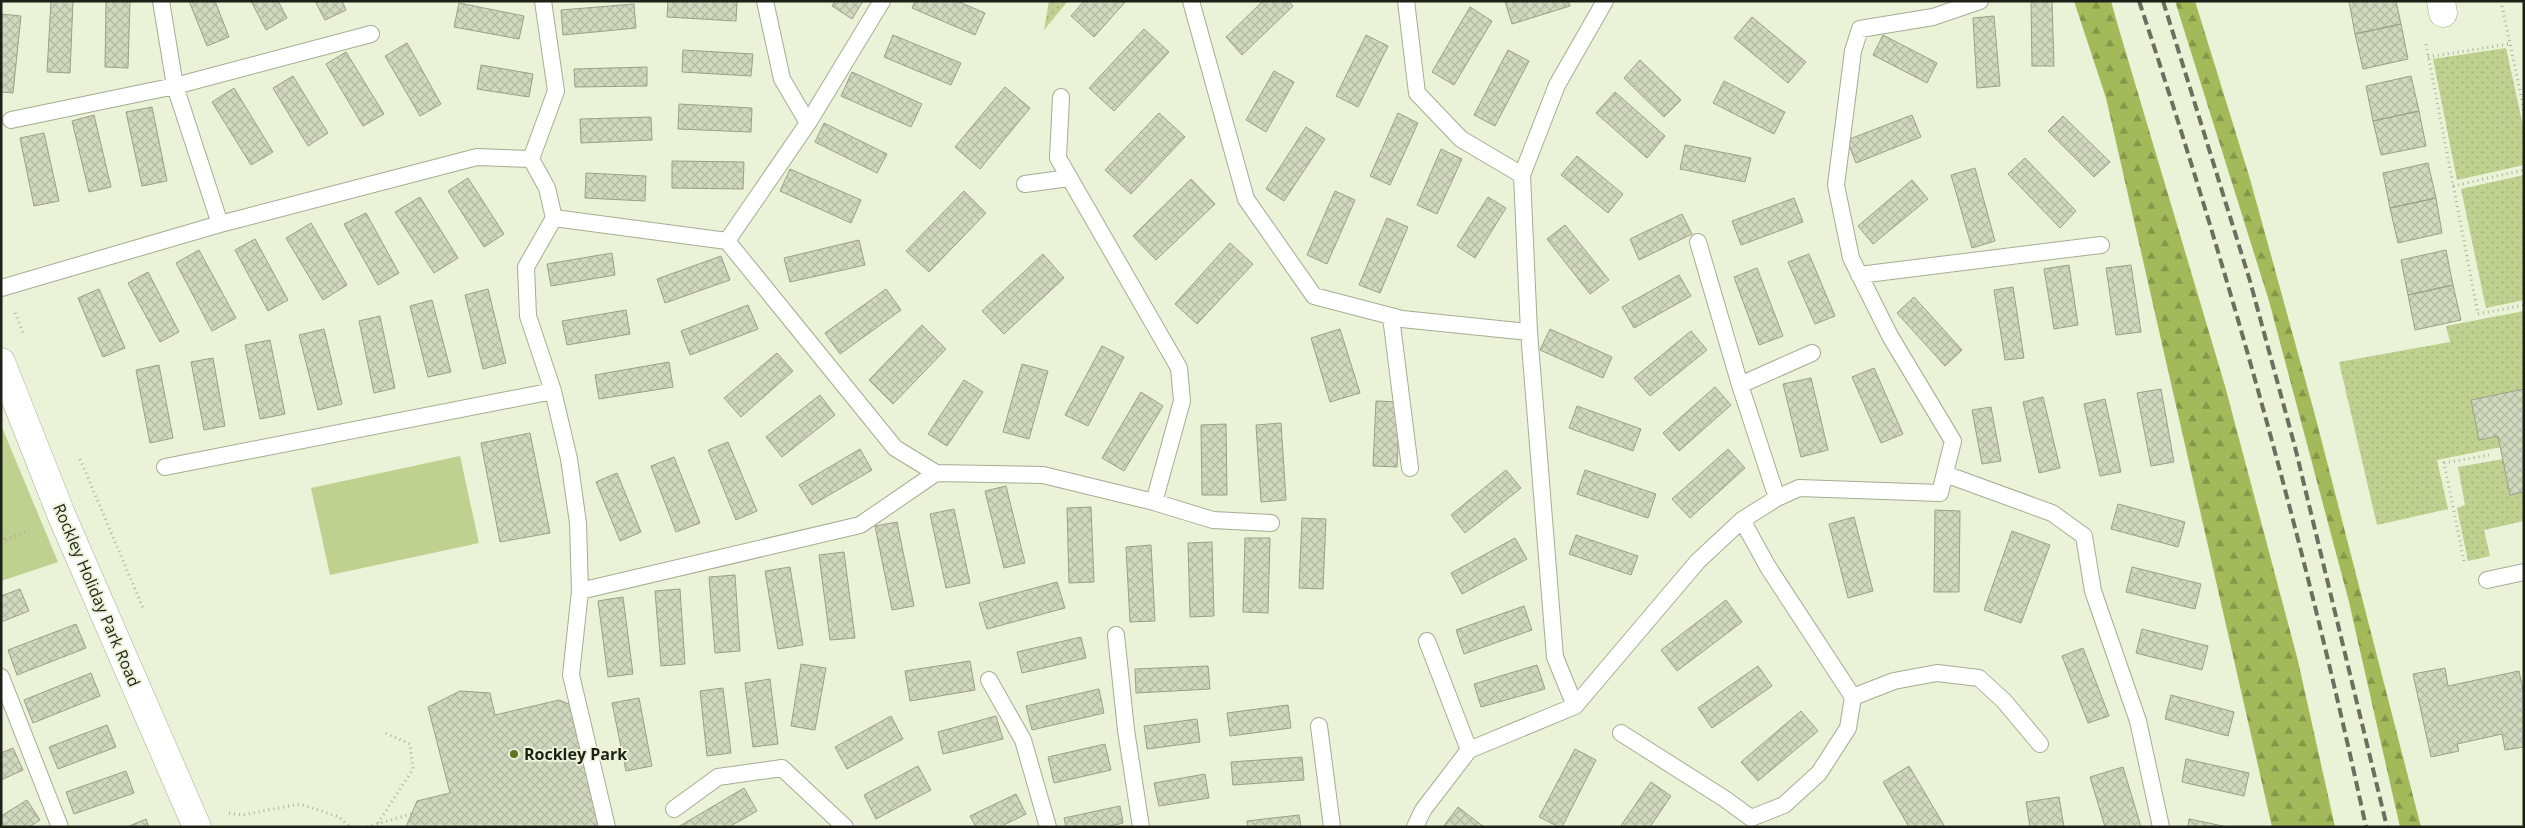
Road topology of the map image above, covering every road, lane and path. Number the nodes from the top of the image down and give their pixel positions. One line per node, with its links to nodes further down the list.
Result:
1 (161, 1): 14 (lane)
2 (543, 1): 19 (lane)
3 (765, 1): 18 (lane)
4 (882, 1): 18 (lane)
5 (1191, 1): 33 (lane)
6 (1406, 1): 21 (lane)
7 (1606, 1): 21 (lane)
8 (1980, 1): 30 (lane)
9 (2501, 1): 12 (path)
10 (2442, 7): 13 (path)
11 (371, 34): 14 (lane)
12 (2509, 44): 13 (path); 16 (path)
13 (2428, 57): 24 (path)
14 (175, 86): 17 (lane); 26 (lane)
15 (1061, 97): 22 (lane)
16 (2524, 110)
17 (11, 120)
18 (808, 123): 27 (lane)
19 (531, 159): 25 (lane); 26 (lane)
20 (2524, 170): 24 (path)
21 (1522, 175): 34 (lane)
22 (1069, 178): 23 (lane); 47 (lane)
23 (1025, 184)
24 (2453, 186): 32 (path)
25 (554, 218): 27 (lane); 39 (lane)
26 (220, 224): 31 (lane)
27 (727, 240): 44 (lane)
28 (1698, 242): 38 (lane)
29 (2101, 245): 30 (lane)
30 (1859, 275): 45 (lane)
31 (2, 288): 35 (path)
32 (2524, 305)
33 (1391, 317): 34 (lane); 43 (lane)
34 (1529, 332): 62 (lane)
35 (28, 342)
36 (1812, 353): 38 (lane)
37 (1, 362): 73 (street, Rockley Holiday Park Road)
38 (1740, 385): 46 (lane)
39 (553, 391): 42 (lane); 55 (lane)
40 (76, 451): 56 (path)
41 (2489, 455): 52 (path)
42 (165, 467)
43 (1410, 468)
44 (936, 473): 47 (lane); 55 (lane)
45 (1945, 474): 46 (lane); 82 (lane)
46 (1778, 498): 48 (lane)
47 (1154, 502): 49 (lane)
48 (1742, 520): 61 (lane); 62 (lane)
49 (1271, 523)
50 (1, 534): 51 (path)
51 (5, 541)
52 (2465, 565)
53 (2524, 572): 54 (lane)
54 (2487, 580)
55 (580, 591): 76 (lane)
56 (144, 611)
57 (1116, 635): 79 (lane)
58 (1427, 641): 67 (lane)
59 (1, 677): 72 (lane)
60 (989, 680): 78 (lane)
61 (1853, 697): 65 (lane); 66 (lane)
62 (1576, 706): 67 (lane)
63 (1320, 726): 80 (lane)
64 (385, 733): 71 (path)
65 (1620, 733)
66 (2040, 744)
67 (1469, 750): 81 (lane)
68 (674, 809): 77 (lane)
69 (226, 812): 74 (path)
70 (411, 814): 71 (path)
71 (378, 824): 75 (path)
72 (60, 827)
73 (197, 827)
74 (350, 827)
75 (367, 827)
76 (607, 827)
77 (846, 827)
78 (1048, 827)
79 (1141, 827)
80 (1332, 827)
81 (1415, 827)
82 (2161, 827)

